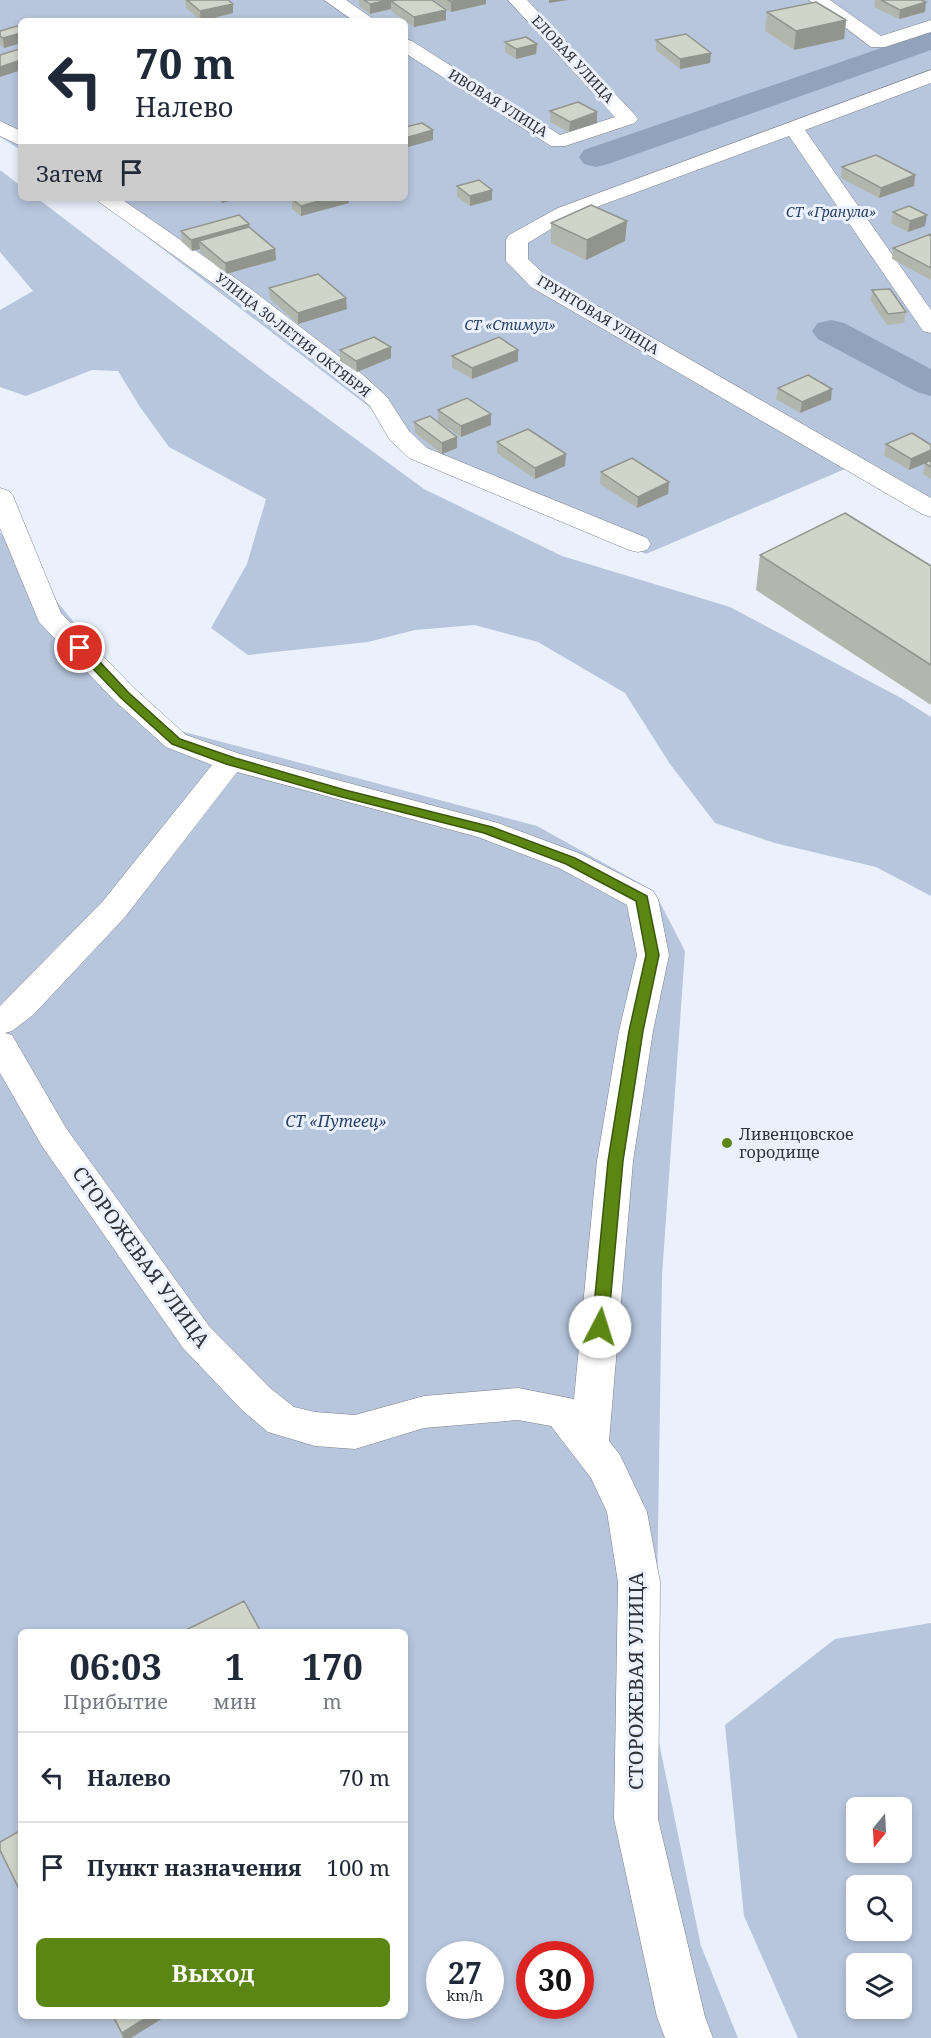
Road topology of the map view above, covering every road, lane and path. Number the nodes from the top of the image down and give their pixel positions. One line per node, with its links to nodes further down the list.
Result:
1 (333, 0): 4 (street)
2 (517, 0): 8 (street, ЕЛОВАЯ УЛИЦА)
3 (818, 0): 5 (street)
4 (362, 18)
5 (931, 26)
6 (408, 47): 8 (street, ИВОВАЯ УЛИЦА)
7 (931, 76): 10 (street, ГРУНТОВАЯ УЛИЦА)
8 (628, 119)
9 (0, 127): 11 (street)
10 (794, 128): 13 (street); 15 (street, ГРУНТОВАЯ УЛИЦА)
11 (18, 138)
12 (110, 201): 16 (street, УЛИЦА 30-ЛЕТИЯ ОКТЯБРЯ)
13 (931, 326)
14 (0, 496): 17 (street)
15 (931, 509)
16 (638, 544)
17 (230, 761): 18 (street); 20 (street)
18 (0, 1023)
19 (0, 1044): 20 (street, СТОРОЖЕВАЯ УЛИЦА)
20 (589, 1446): 21 (street, СТОРОЖЕВАЯ УЛИЦА)
21 (689, 2038)

